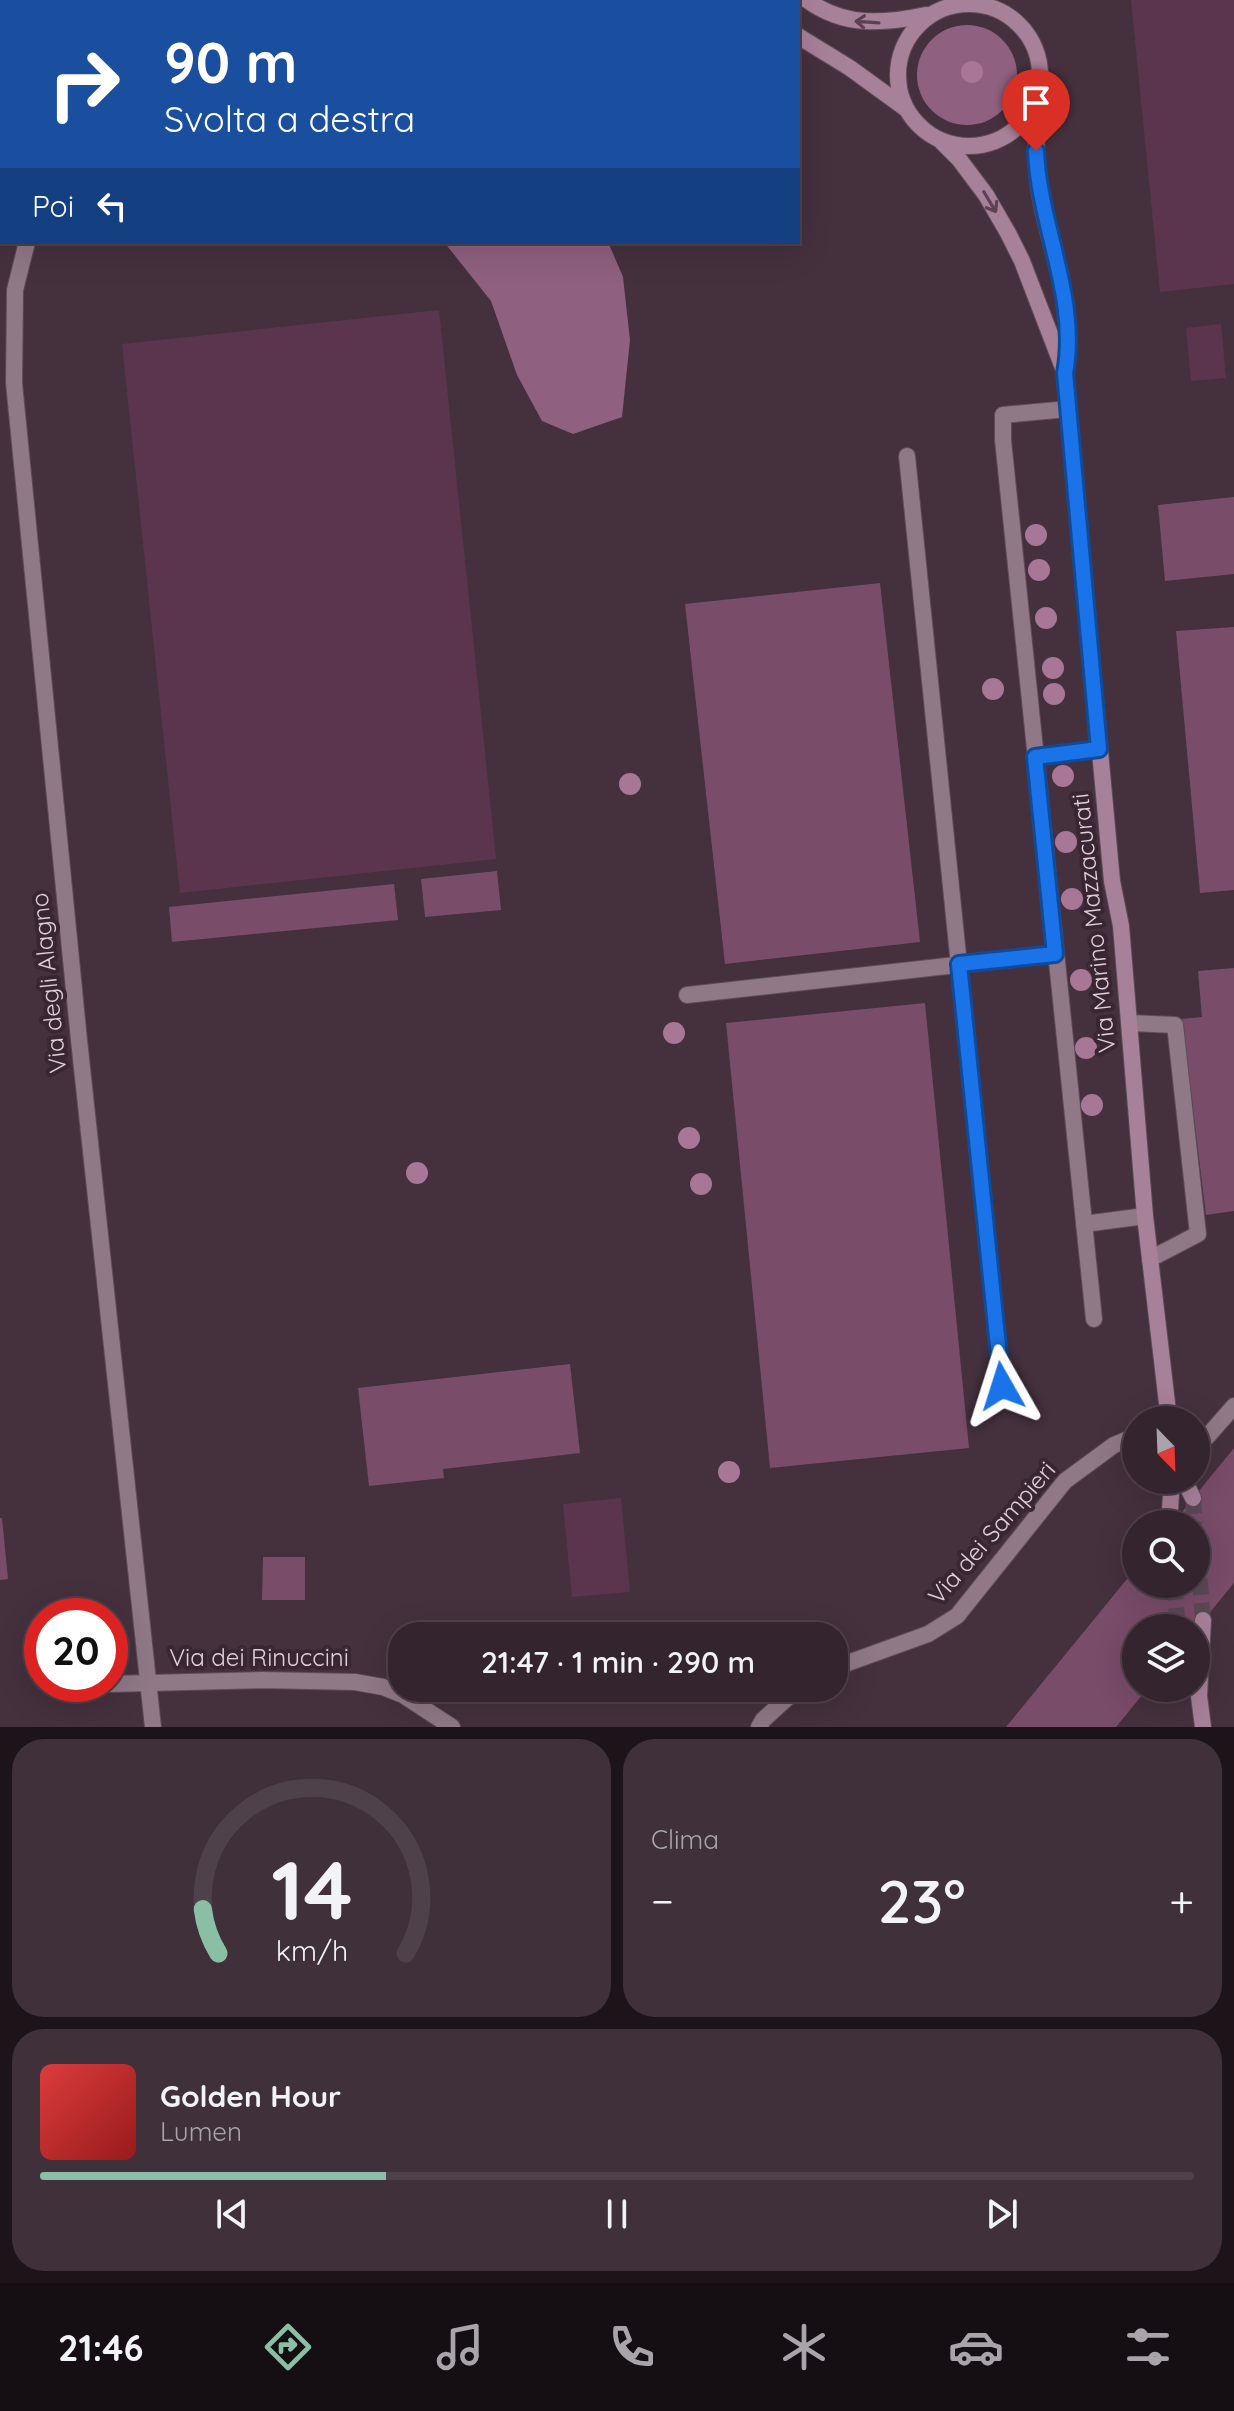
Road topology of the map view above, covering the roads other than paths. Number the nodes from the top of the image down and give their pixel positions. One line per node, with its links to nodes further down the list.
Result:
1 (807, 0): 3 (street, one-way to 1)
2 (965, 2): 3 (street); 5 (street)
3 (931, 14): 6 (street)
4 (800, 37): 6 (street)
5 (1040, 88): 7 (street); 9 (street, Via Marino Mazzacurati)
6 (905, 108): 7 (street)
7 (942, 142): 9 (street, Via Marino Mazzacurati, one-way to 9)
8 (26, 244): 30 (street, Via degli Alagno)
9 (1065, 373): 10 (street, Via Marino Mazzacurati)
10 (1068, 409): 12 (street, Via Marino Mazzacurati); 13 (street)
11 (907, 456): 15 (street)
12 (1099, 749): 13 (street); 17 (street, Via Marino Mazzacurati)
13 (1035, 757): 14 (street)
14 (1055, 954): 15 (street); 19 (street)
15 (959, 964): 16 (street); 22 (street)
16 (687, 995)
17 (1130, 1023): 18 (street, Via Marino Mazzacurati); 20 (street)
18 (1145, 1216): 19 (street); 20 (street, Via Marino Mazzacurati)
19 (1084, 1224): 21 (street)
20 (1150, 1259): 23 (street, Via Marino Mazzacurati)
21 (1094, 1319)
22 (1002, 1386)
23 (1167, 1406)
24 (1234, 1406): 25 (street)
25 (1210, 1433)
26 (1122, 1442): 29 (street, Via dei Sampieri)
27 (1191, 1494): 28 (street)
28 (1193, 1498)
29 (848, 1663)
30 (149, 1682): 31 (street); 34 (street, Via dei Rinuccini); 35 (street, Via dei Rinuccini)
31 (128, 1683)
32 (783, 1702): 36 (street)
33 (1199, 1702): 37 (street)
34 (153, 1727)
35 (452, 1727)
36 (759, 1727)
37 (1203, 1727)

